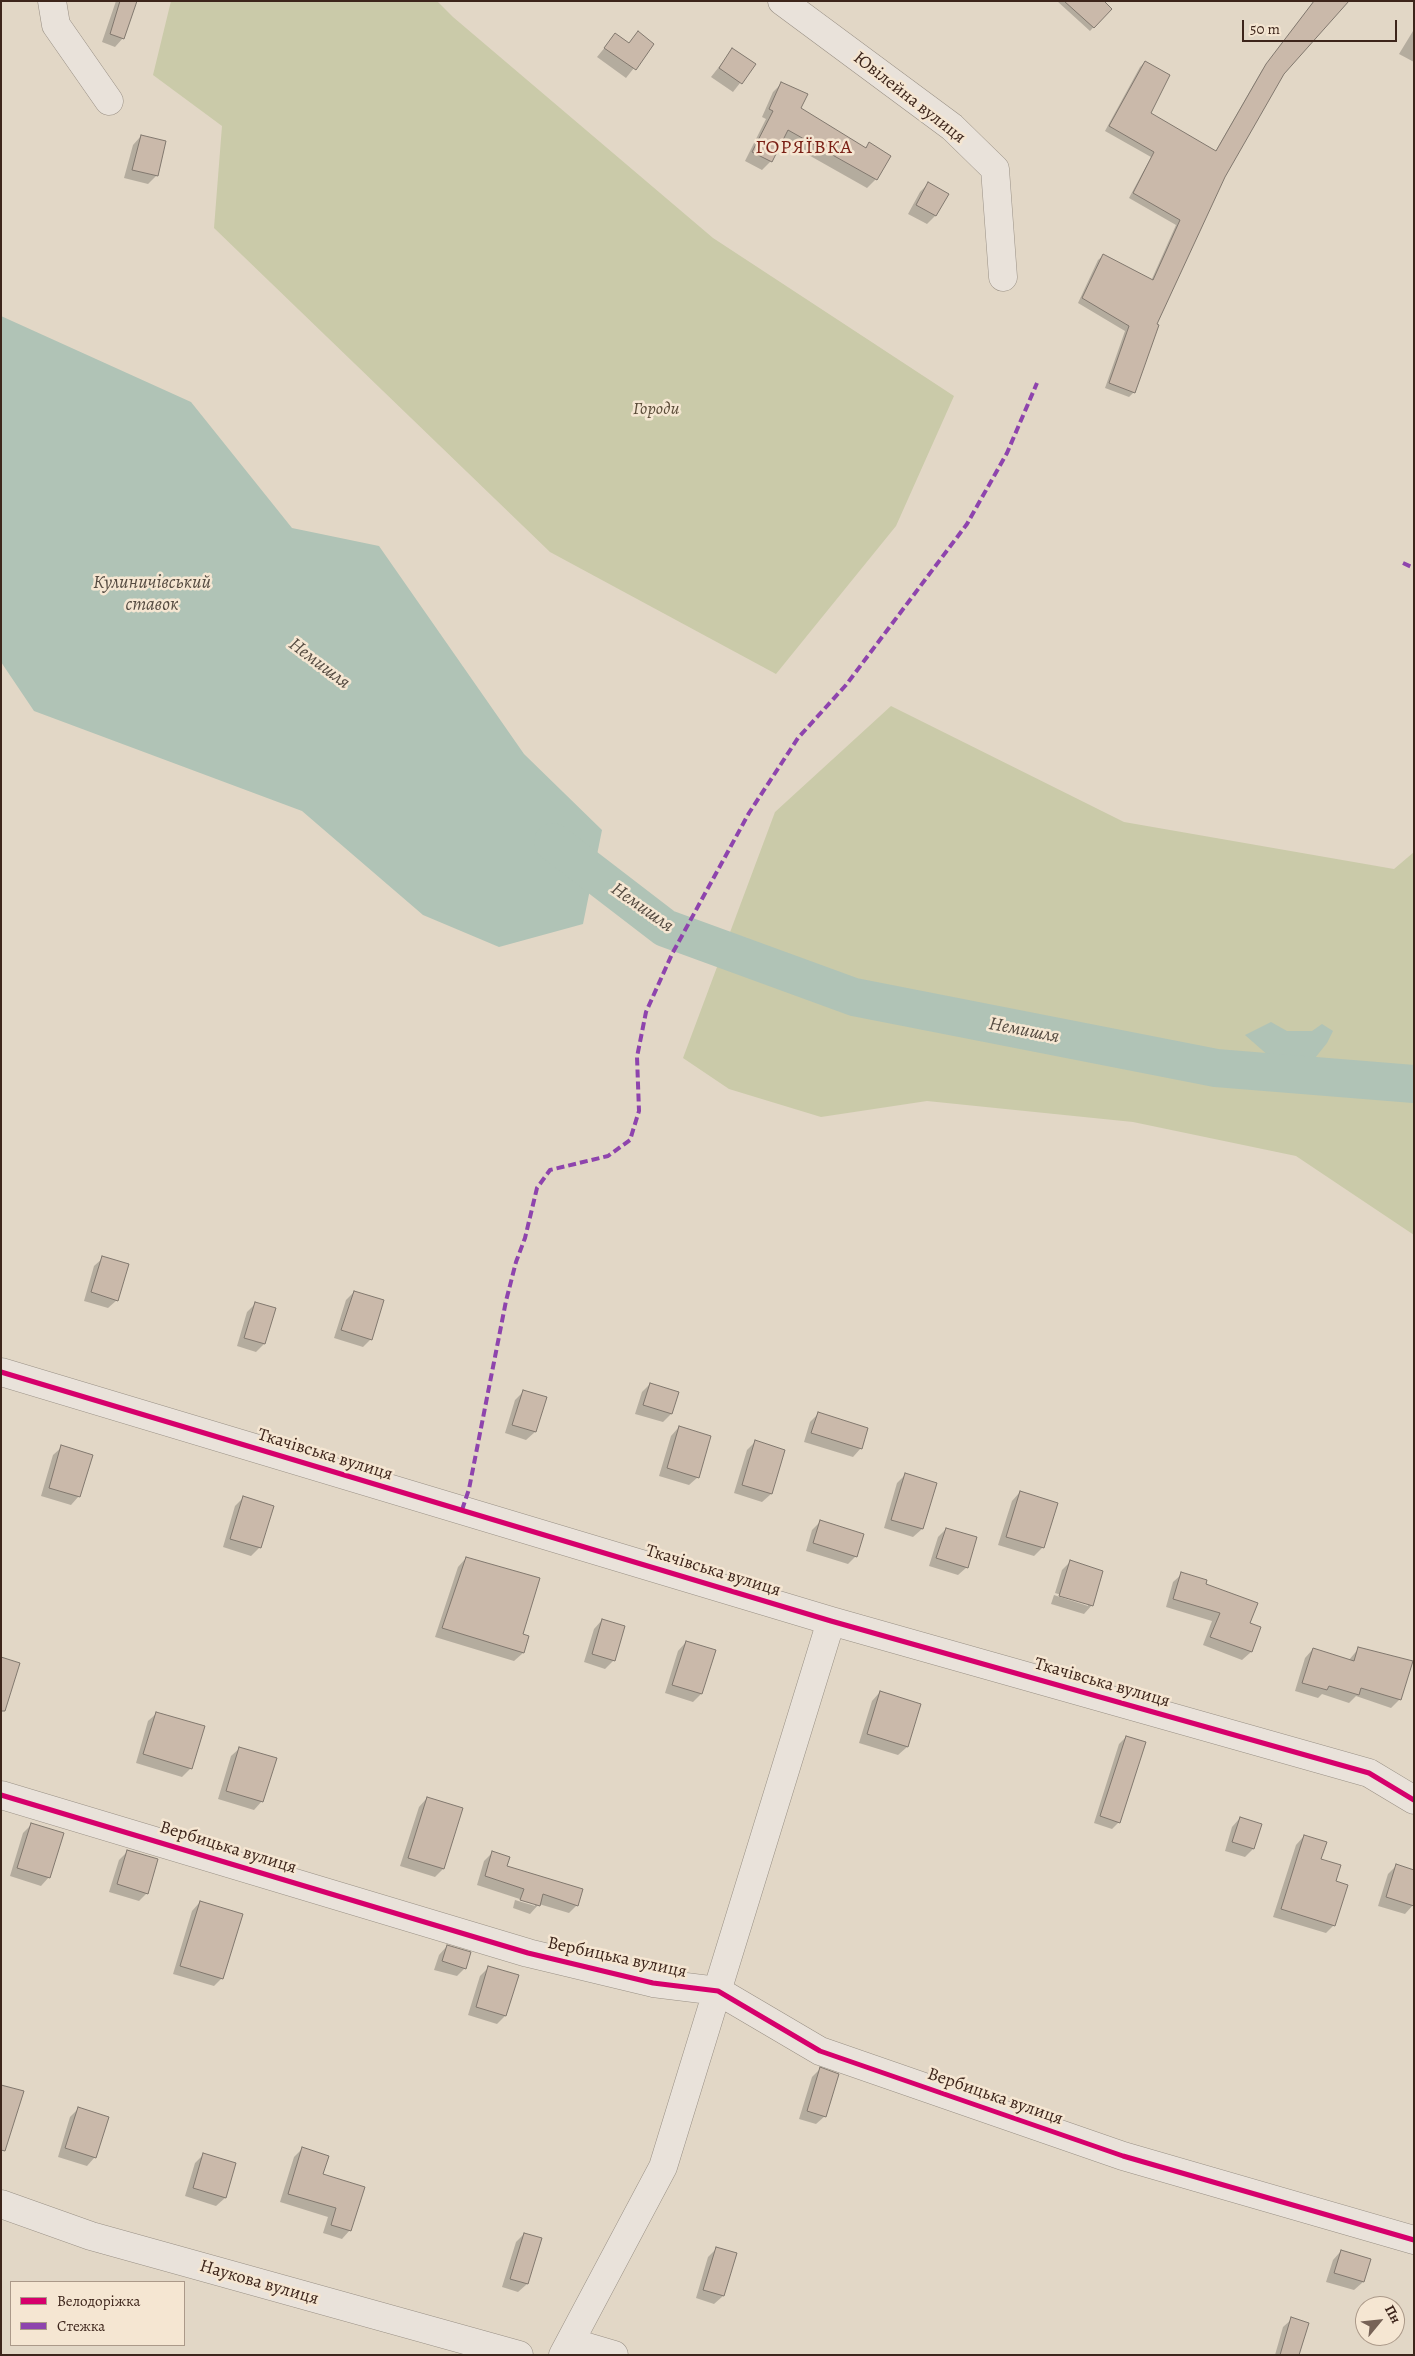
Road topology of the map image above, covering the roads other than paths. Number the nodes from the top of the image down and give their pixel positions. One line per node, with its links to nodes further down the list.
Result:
1 (52, 1): 3 (street)
2 (782, 1): 4 (street, Ювілейна вулиця)
3 (109, 101)
4 (1003, 277)
5 (1, 1372): 6 (street, Ткачівська вулиця)
6 (831, 1621): 8 (street, Ткачівська вулиця); 9 (street)
7 (1, 1794): 9 (street, Вербицька вулиця)
8 (1414, 1800)
9 (718, 1991): 11 (street, Вербицька вулиця); 12 (street)
10 (1, 2204): 13 (street, Наукова вулиця)
11 (1414, 2240)
12 (567, 2348): 14 (street)
13 (519, 2355)
14 (614, 2355)

